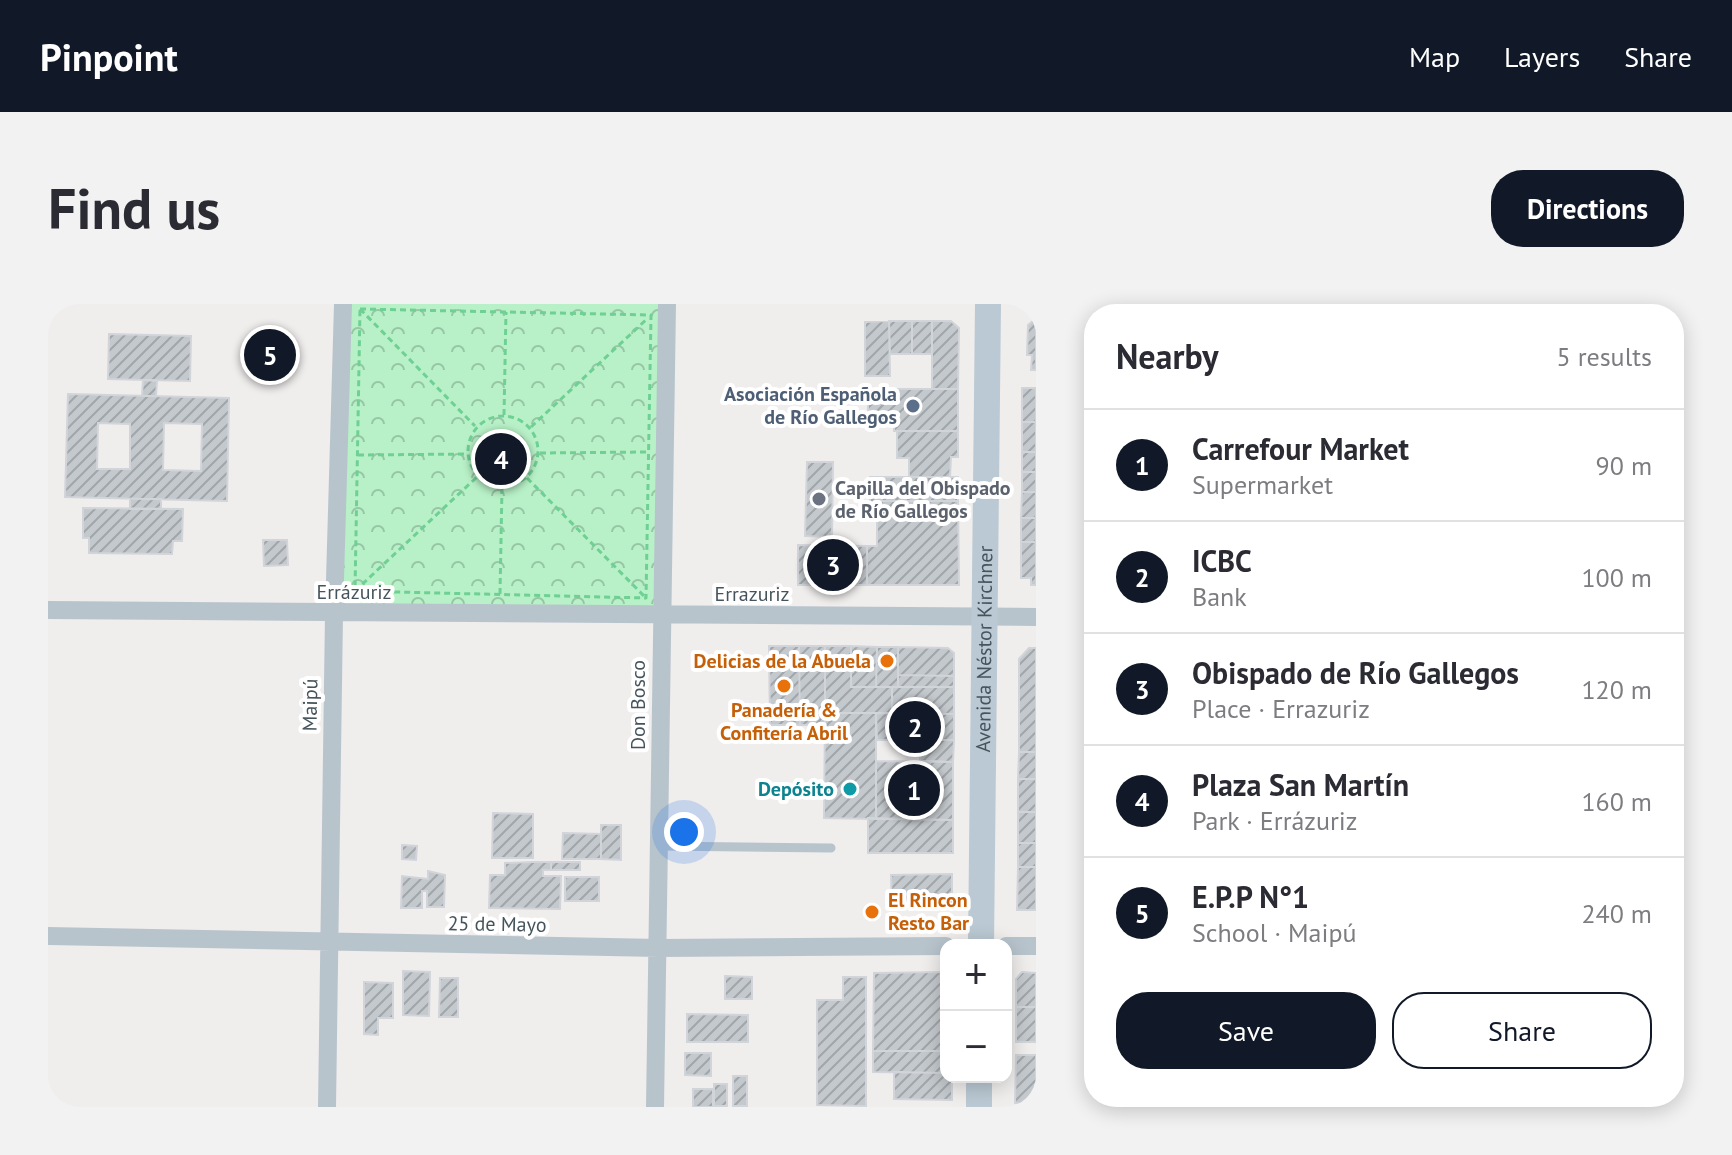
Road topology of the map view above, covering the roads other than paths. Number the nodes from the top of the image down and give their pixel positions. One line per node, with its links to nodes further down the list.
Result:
1 (667, 304): 6 (street, Don Bosco)
2 (988, 304): 7 (main road, Avenida Néstor Kirchner)
3 (352, 307): 5 (street, Maipú)
4 (48, 610): 5 (street, Errázuriz)
5 (334, 614): 6 (street, Errázuriz); 13 (street, Maipú)
6 (660, 616): 7 (street, Errazuriz); 9 (street, Don Bosco)
7 (987, 616): 8 (street, Errazuriz); 12 (main road, Avenida Néstor Kirchner)
8 (1036, 617)
9 (659, 846): 10 (lane); 17 (street, Don Bosco)
10 (831, 848)
11 (48, 936): 13 (street, 25 de Mayo)
12 (981, 939)
13 (328, 944): 17 (street, 25 de Mayo); 19 (street, Maipú)
14 (940, 946): 17 (street, 25 de Mayo)
15 (1012, 946): 16 (street)
16 (1036, 946)
17 (659, 948): 20 (street, Don Bosco)
18 (979, 1083): 21 (main road)
19 (327, 1107)
20 (655, 1107)
21 (979, 1107)

